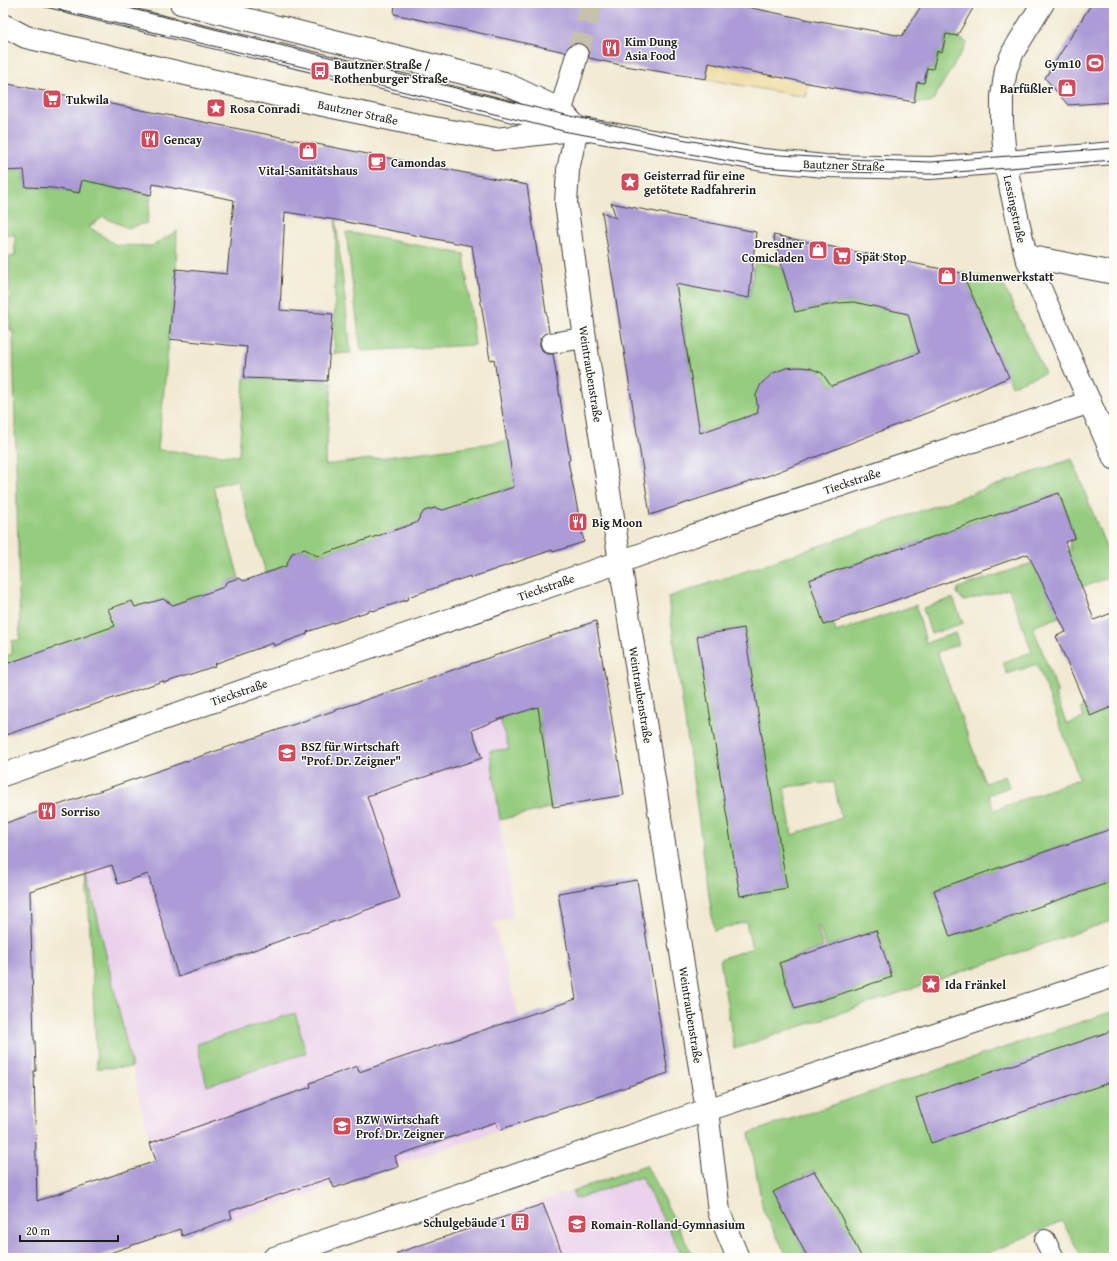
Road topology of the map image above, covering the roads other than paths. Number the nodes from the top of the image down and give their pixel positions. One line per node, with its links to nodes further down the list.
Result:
1 (68, 3): 7 (lane)
2 (181, 3): 6 (street)
3 (1043, 3): 9 (street, Lessingstraße)
4 (3, 25): 7 (street, Bautzner Straße)
5 (577, 55): 6 (street)
6 (561, 110): 7 (street)
7 (576, 128): 9 (street, Bautzner Straße); 12 (street, Weintraubenstraße)
8 (1114, 153): 9 (street, Bautzner Straße)
9 (1006, 163): 10 (street, Lessingstraße)
10 (1026, 256): 11 (street); 14 (street, Lessingstraße)
11 (1114, 273)
12 (585, 338): 13 (lane); 16 (street, Weintraubenstraße)
13 (551, 343)
14 (1090, 402): 15 (street, Lessingstraße); 16 (street, Tieckstraße)
15 (1114, 458)
16 (620, 562): 17 (street, Tieckstraße); 19 (street, Weintraubenstraße)
17 (3, 775)
18 (1114, 976): 19 (street)
19 (707, 1110): 21 (street); 22 (street, Weintraubenstraße)
20 (1045, 1240): 23 (lane)
21 (274, 1258)
22 (738, 1258)
23 (1054, 1258)

